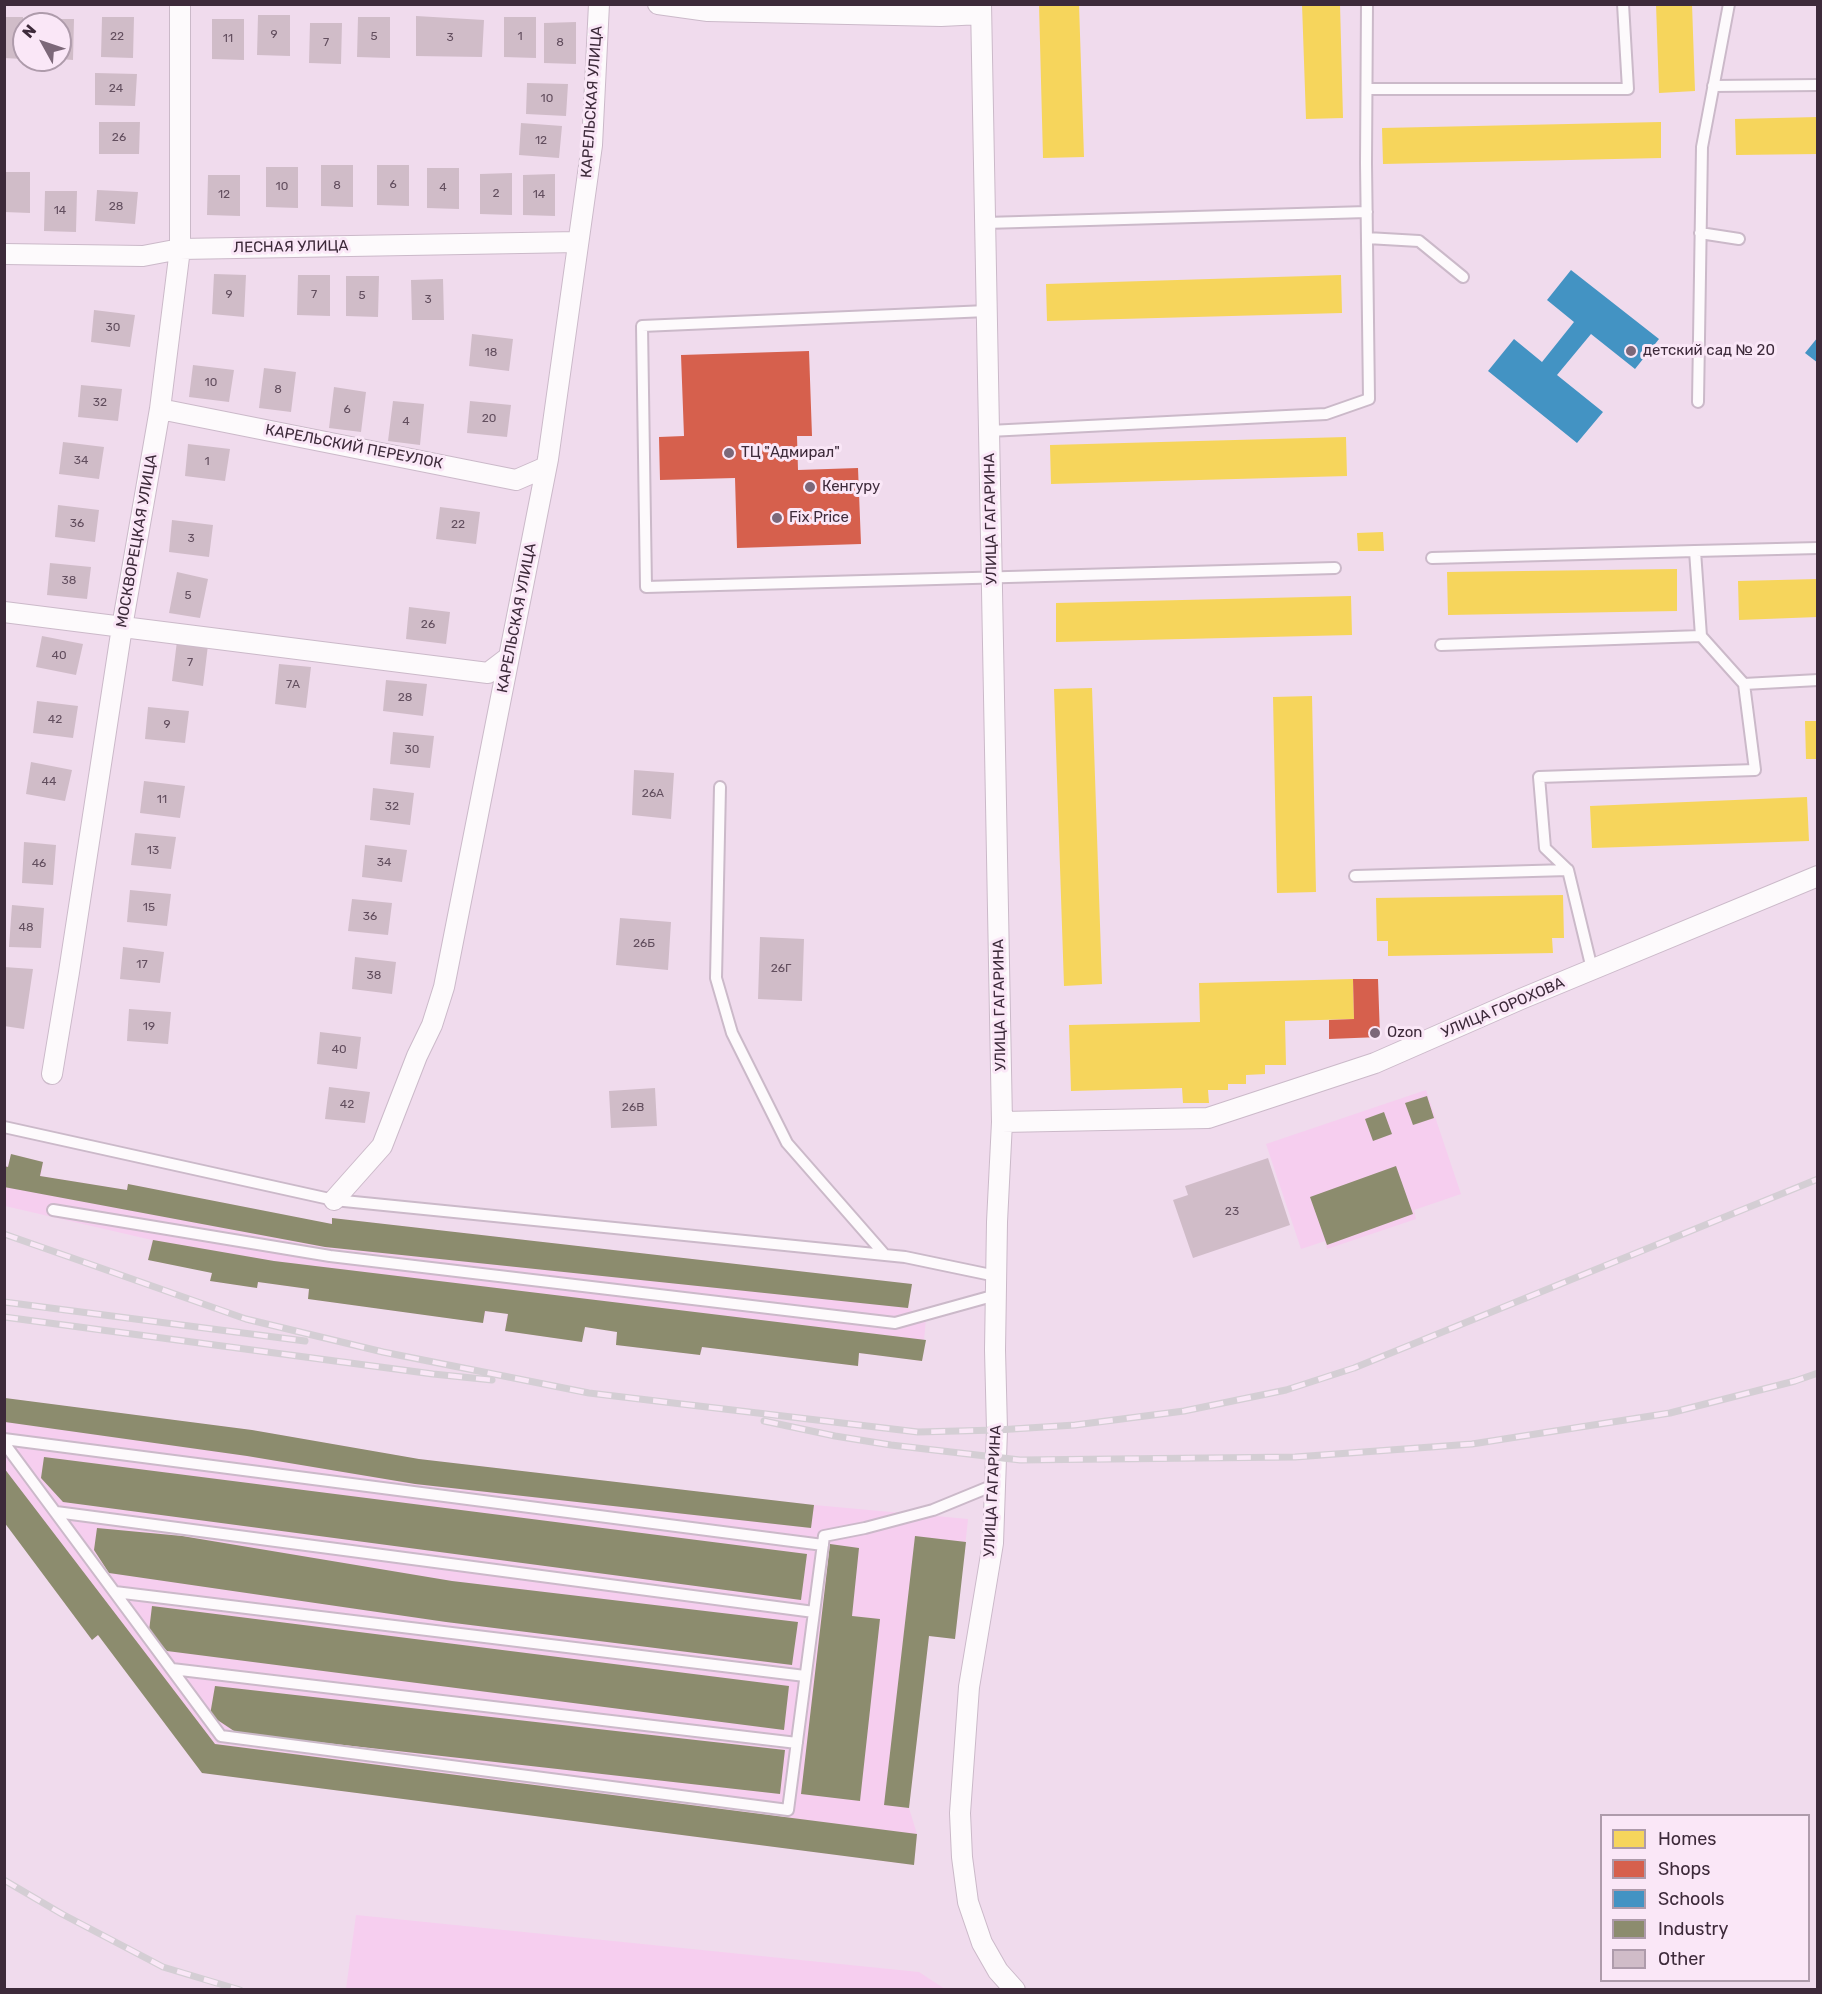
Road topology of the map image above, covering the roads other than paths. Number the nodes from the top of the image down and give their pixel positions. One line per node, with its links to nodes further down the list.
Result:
1 (180, 4): 17 (street, МОСКВОРЕЦКАЯ УЛИЦА)
2 (599, 4): 16 (street, КАРЕЛЬСКАЯ УЛИЦА)
3 (658, 4): 7 (street)
4 (1367, 4): 10 (lane)
5 (1623, 4): 10 (lane)
6 (1729, 4): 8 (lane)
7 (981, 9): 12 (street, УЛИЦА ГАГАРИНА)
8 (1713, 86): 9 (lane); 13 (lane)
9 (1818, 86)
10 (1367, 89): 11 (lane)
11 (1367, 212): 12 (lane); 14 (lane)
12 (985, 223): 20 (street, УЛИЦА ГАГАРИНА)
13 (1700, 233): 15 (lane); 21 (lane)
14 (1367, 238): 19 (lane); 23 (lane)
15 (1739, 239)
16 (578, 242): 17 (street, ЛЕСНАЯ УЛИЦА); 24 (street, КАРЕЛЬСКАЯ УЛИЦА)
17 (180, 249): 18 (street, ЛЕСНАЯ УЛИЦА); 22 (street, МОСКВОРЕЦКАЯ УЛИЦА)
18 (4, 254)
19 (1463, 277)
20 (987, 311): 23 (street, УЛИЦА ГАГАРИНА); 29 (lane)
21 (1698, 402)
22 (160, 409): 24 (street, КАРЕЛЬСКИЙ ПЕРЕУЛОК); 31 (street, МОСКВОРЕЦКАЯ УЛИЦА)
23 (989, 430): 29 (street, УЛИЦА ГАГАРИНА)
24 (546, 467): 34 (street, КАРЕЛЬСКАЯ УЛИЦА)
25 (1818, 548): 26 (lane)
26 (1695, 551): 27 (lane); 32 (lane)
27 (1432, 558)
28 (1335, 568): 29 (lane)
29 (992, 578): 43 (street, УЛИЦА ГАГАРИНА)
30 (4, 612): 31 (street)
31 (122, 627): 34 (street); 42 (street, МОСКВОРЕЦКАЯ УЛИЦА)
32 (1701, 636): 33 (lane); 36 (lane)
33 (1441, 645)
34 (509, 657): 45 (street, КАРЕЛЬСКАЯ УЛИЦА)
35 (1818, 680): 36 (lane)
36 (1744, 684): 38 (lane)
37 (720, 787): 47 (lane)
38 (1568, 870): 39 (lane); 41 (lane)
39 (1355, 876)
40 (1818, 876): 41 (street, УЛИЦА ГОРОХОВА)
41 (1592, 969): 43 (street, УЛИЦА ГОРОХОВА)
42 (52, 1074)
43 (1002, 1122): 48 (street, УЛИЦА ГАГАРИНА)
44 (4, 1127): 45 (lane)
45 (334, 1200): 47 (lane)
46 (53, 1210): 48 (lane)
47 (885, 1255): 48 (lane)
48 (996, 1285): 50 (street, УЛИЦА ГАГАРИНА)
49 (4, 1441): 51 (lane); 52 (lane)
50 (994, 1485): 52 (lane); 58 (street, УЛИЦА ГАГАРИНА)
51 (56, 1512): 53 (lane); 54 (lane)
52 (822, 1545): 54 (lane)
53 (115, 1592): 55 (lane); 56 (lane)
54 (814, 1612): 56 (lane)
55 (172, 1669): 57 (lane); 57 (lane)
56 (805, 1677): 57 (lane)
57 (797, 1743)
58 (1015, 1989)

